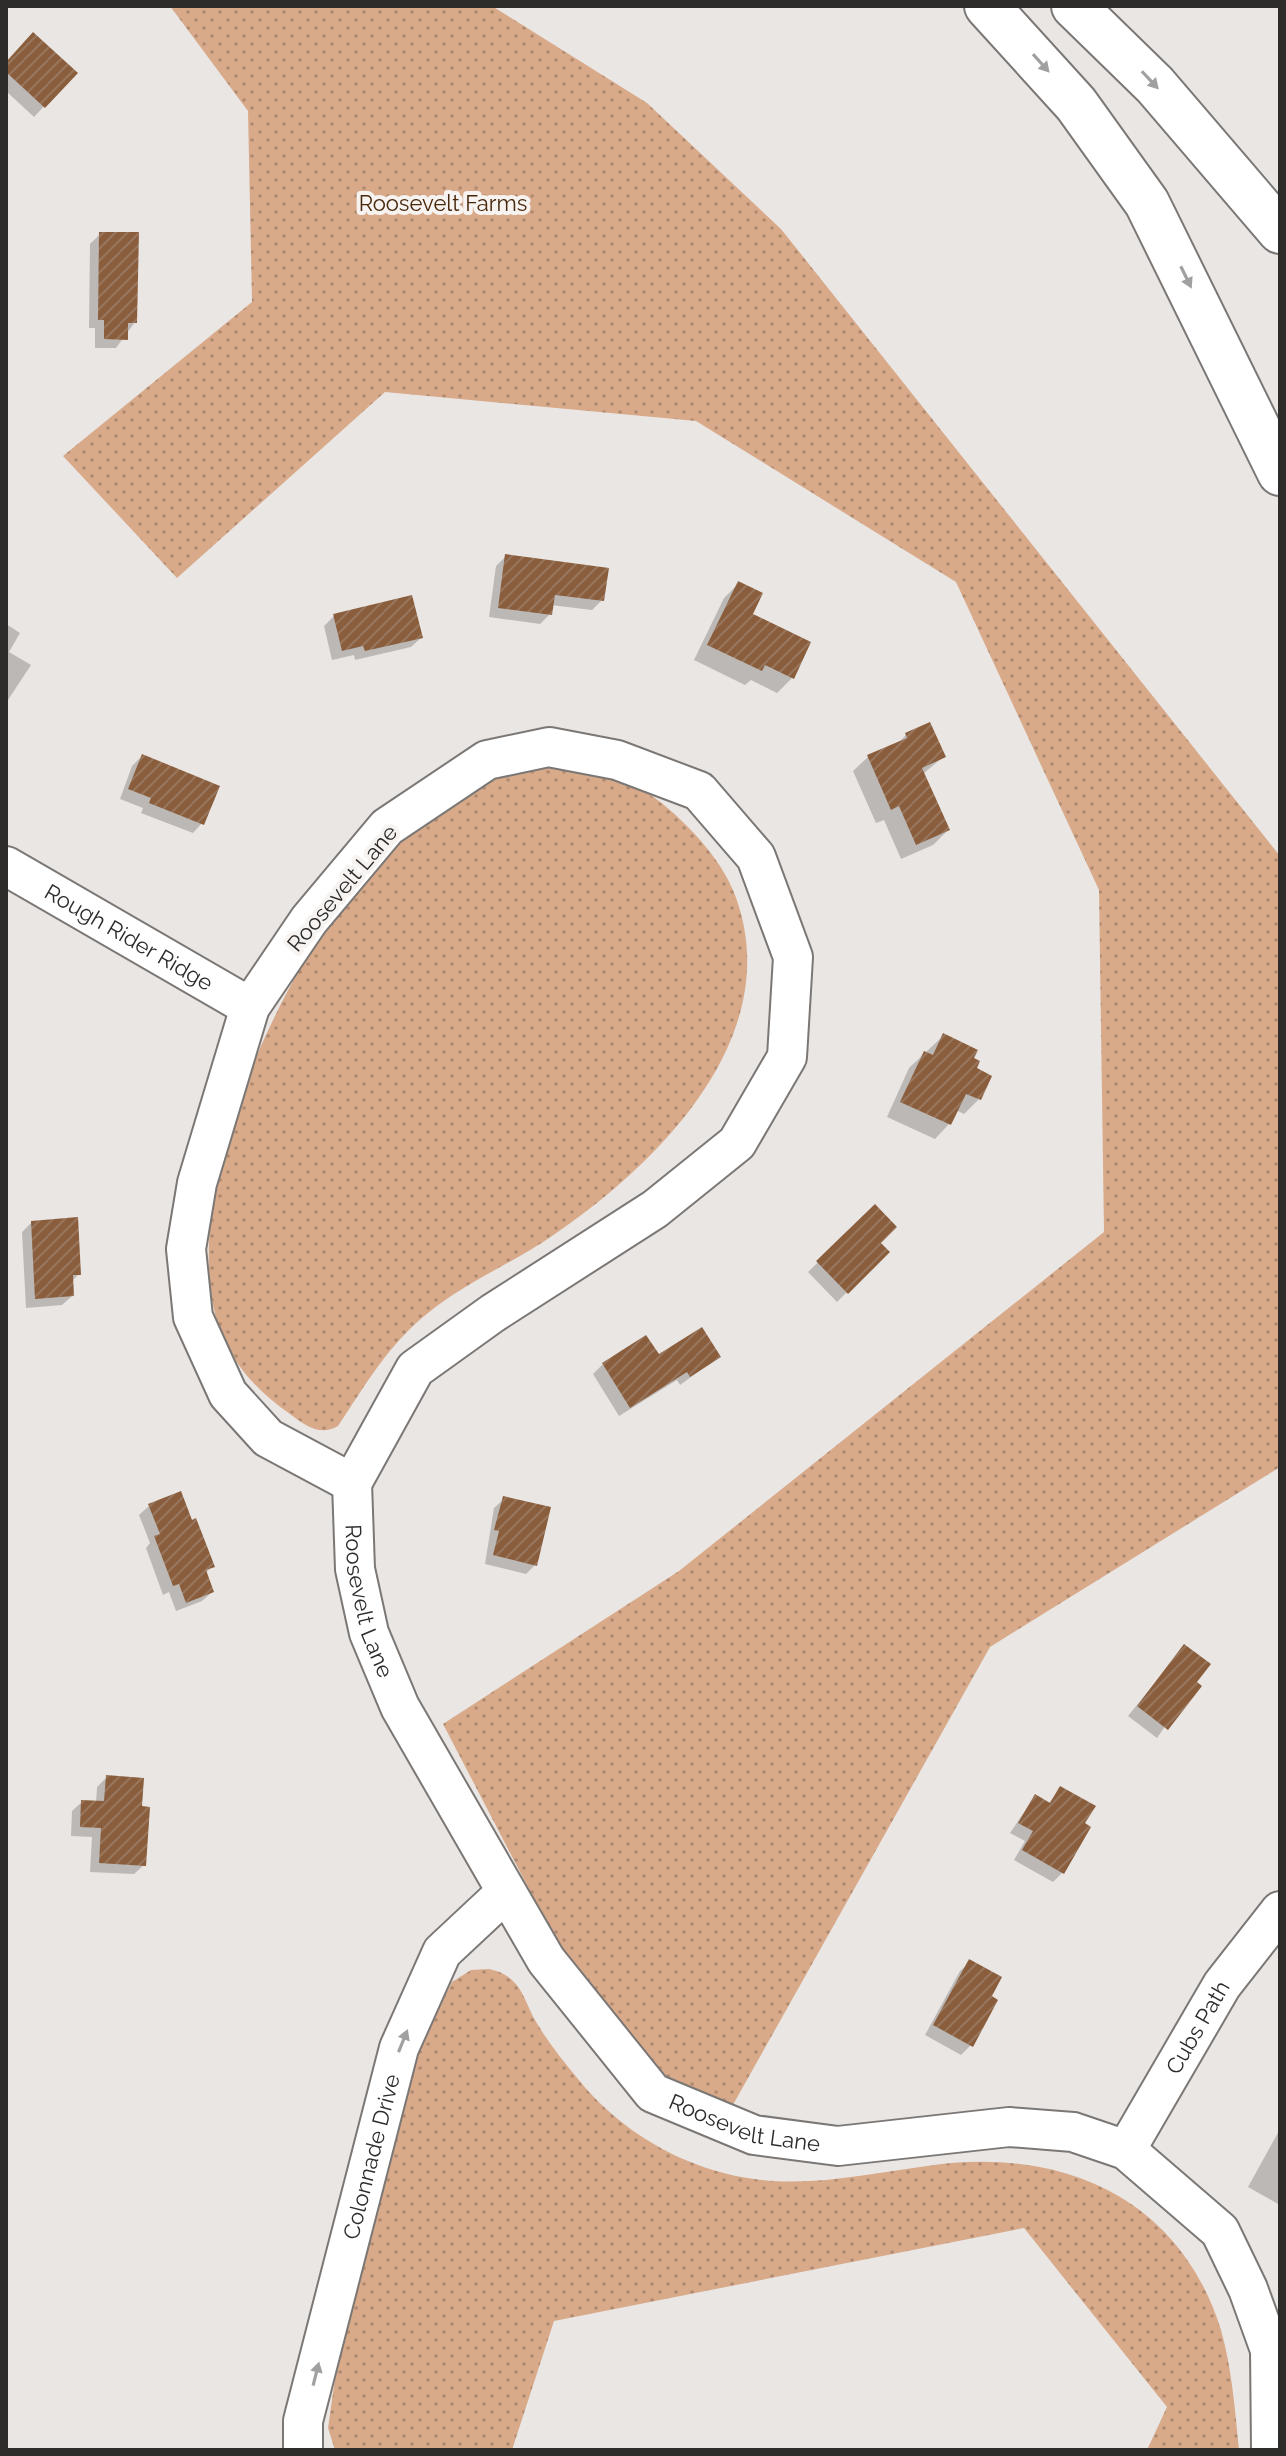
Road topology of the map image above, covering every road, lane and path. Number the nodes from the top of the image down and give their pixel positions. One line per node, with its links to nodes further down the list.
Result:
1 (987, 6): 4 (highway, one-way to 4)
2 (1074, 6): 3 (highway, one-way to 3)
3 (1280, 231)
4 (1280, 473)
5 (6, 866): 6 (street, Rough Rider Ridge)
6 (250, 1007): 7 (street, Roosevelt Lane); 7 (street, Roosevelt Lane)
7 (352, 1483): 8 (street, Roosevelt Lane)
8 (504, 1894): 10 (street, Roosevelt Lane); 11 (street, Colonnade Drive, one-way to 8)
9 (1280, 1911): 10 (street, Cubs Path)
10 (1126, 2150): 12 (street, Roosevelt Lane)
11 (303, 2450)
12 (1271, 2450)

